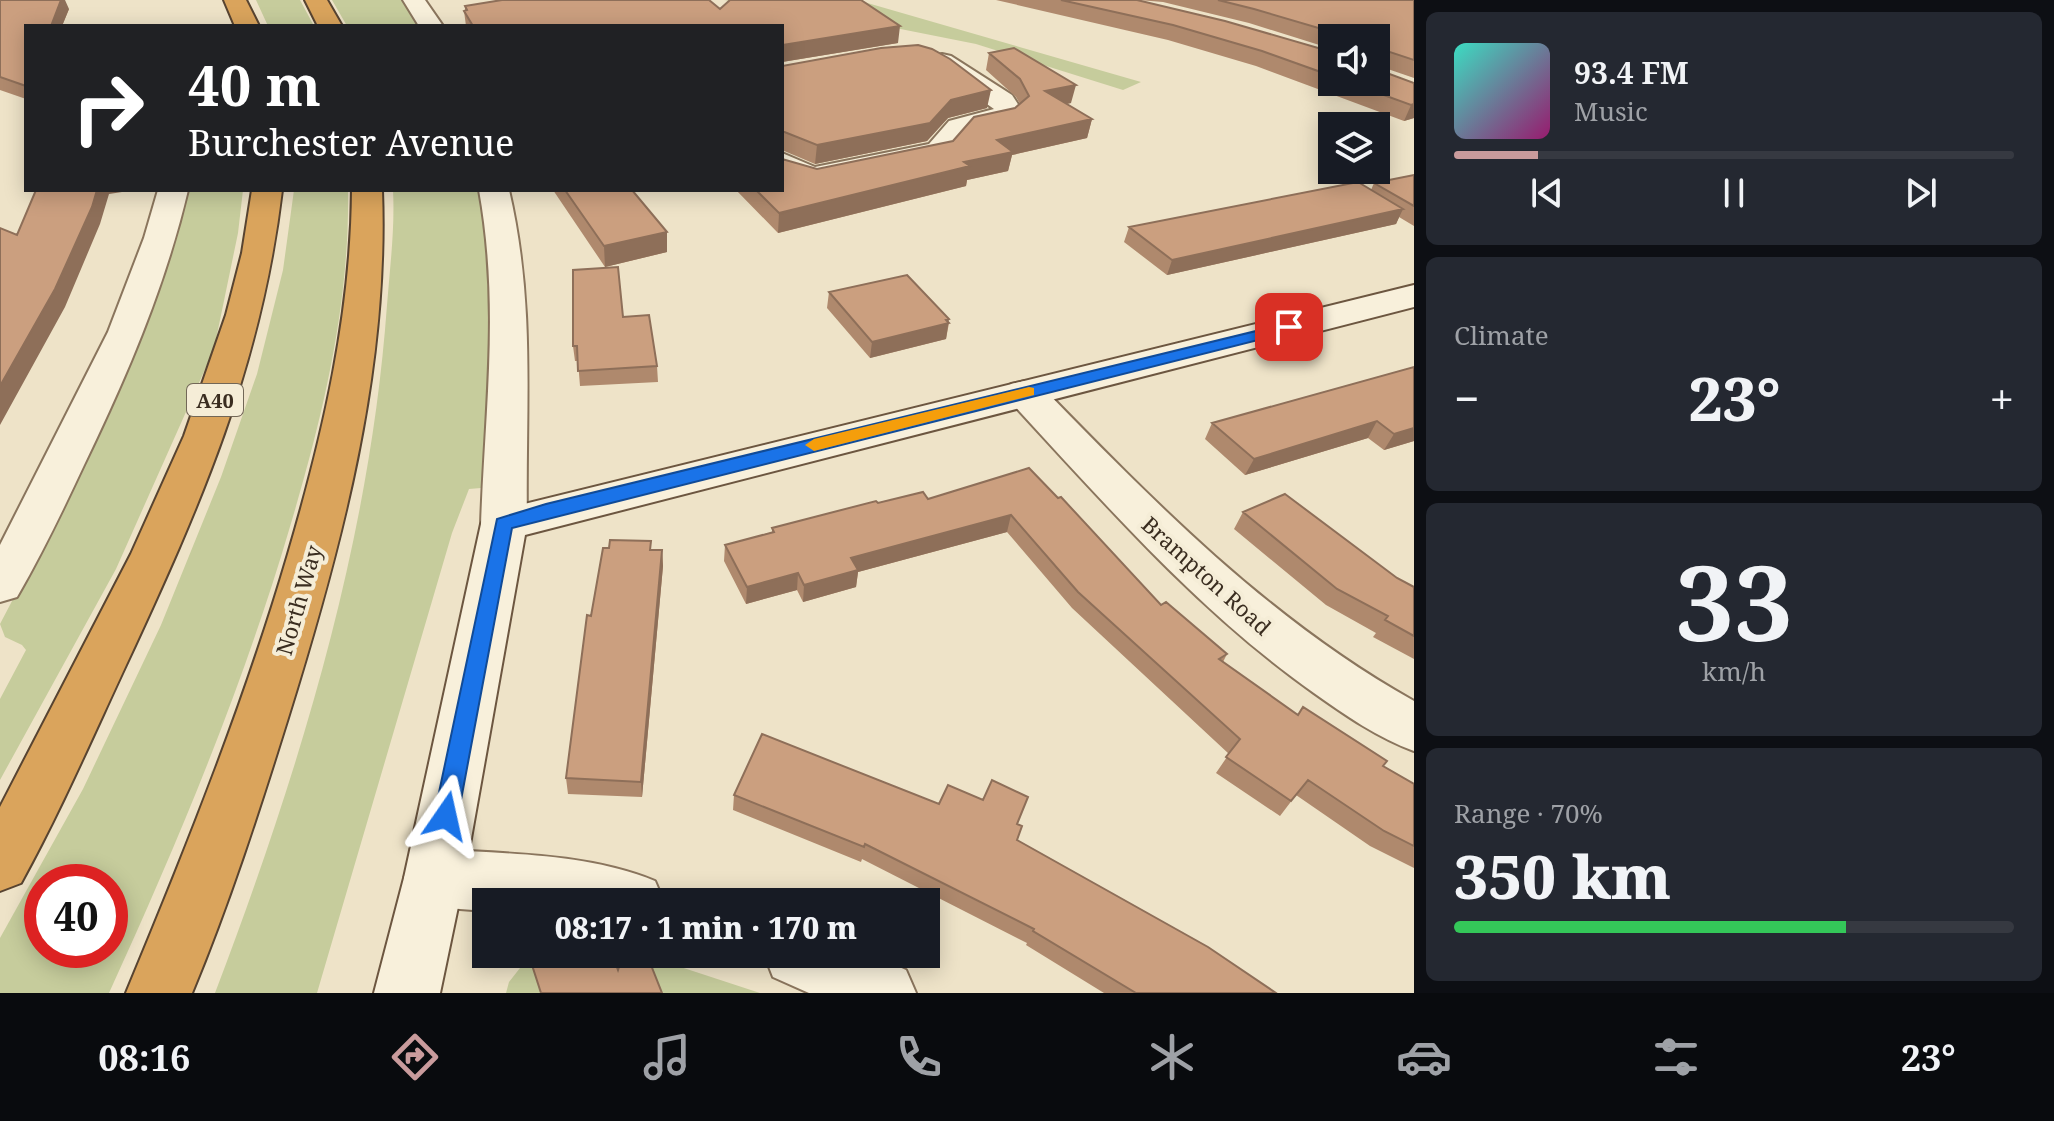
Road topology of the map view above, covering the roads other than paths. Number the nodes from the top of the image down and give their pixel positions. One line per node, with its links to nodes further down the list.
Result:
1 (235, 0): 4 (highway)
2 (316, 0): 5 (highway)
3 (414, 0): 6 (street)
4 (246, 24)
5 (329, 24)
6 (430, 24)
7 (922, 53): 8 (street)
8 (784, 163)
9 (173, 192): 16 (street)
10 (267, 192): 18 (highway, A40)
11 (367, 192): 22 (highway, North Way)
12 (494, 192): 15 (street)
13 (1414, 296): 14 (street)
14 (1025, 393): 15 (street); 17 (street, Brampton Road)
15 (504, 524): 19 (street)
16 (0, 584)
17 (1414, 728)
18 (0, 863)
19 (434, 878): 20 (street); 23 (street)
20 (553, 888)
21 (827, 968): 24 (street)
22 (159, 993)
23 (407, 993)
24 (883, 993)

